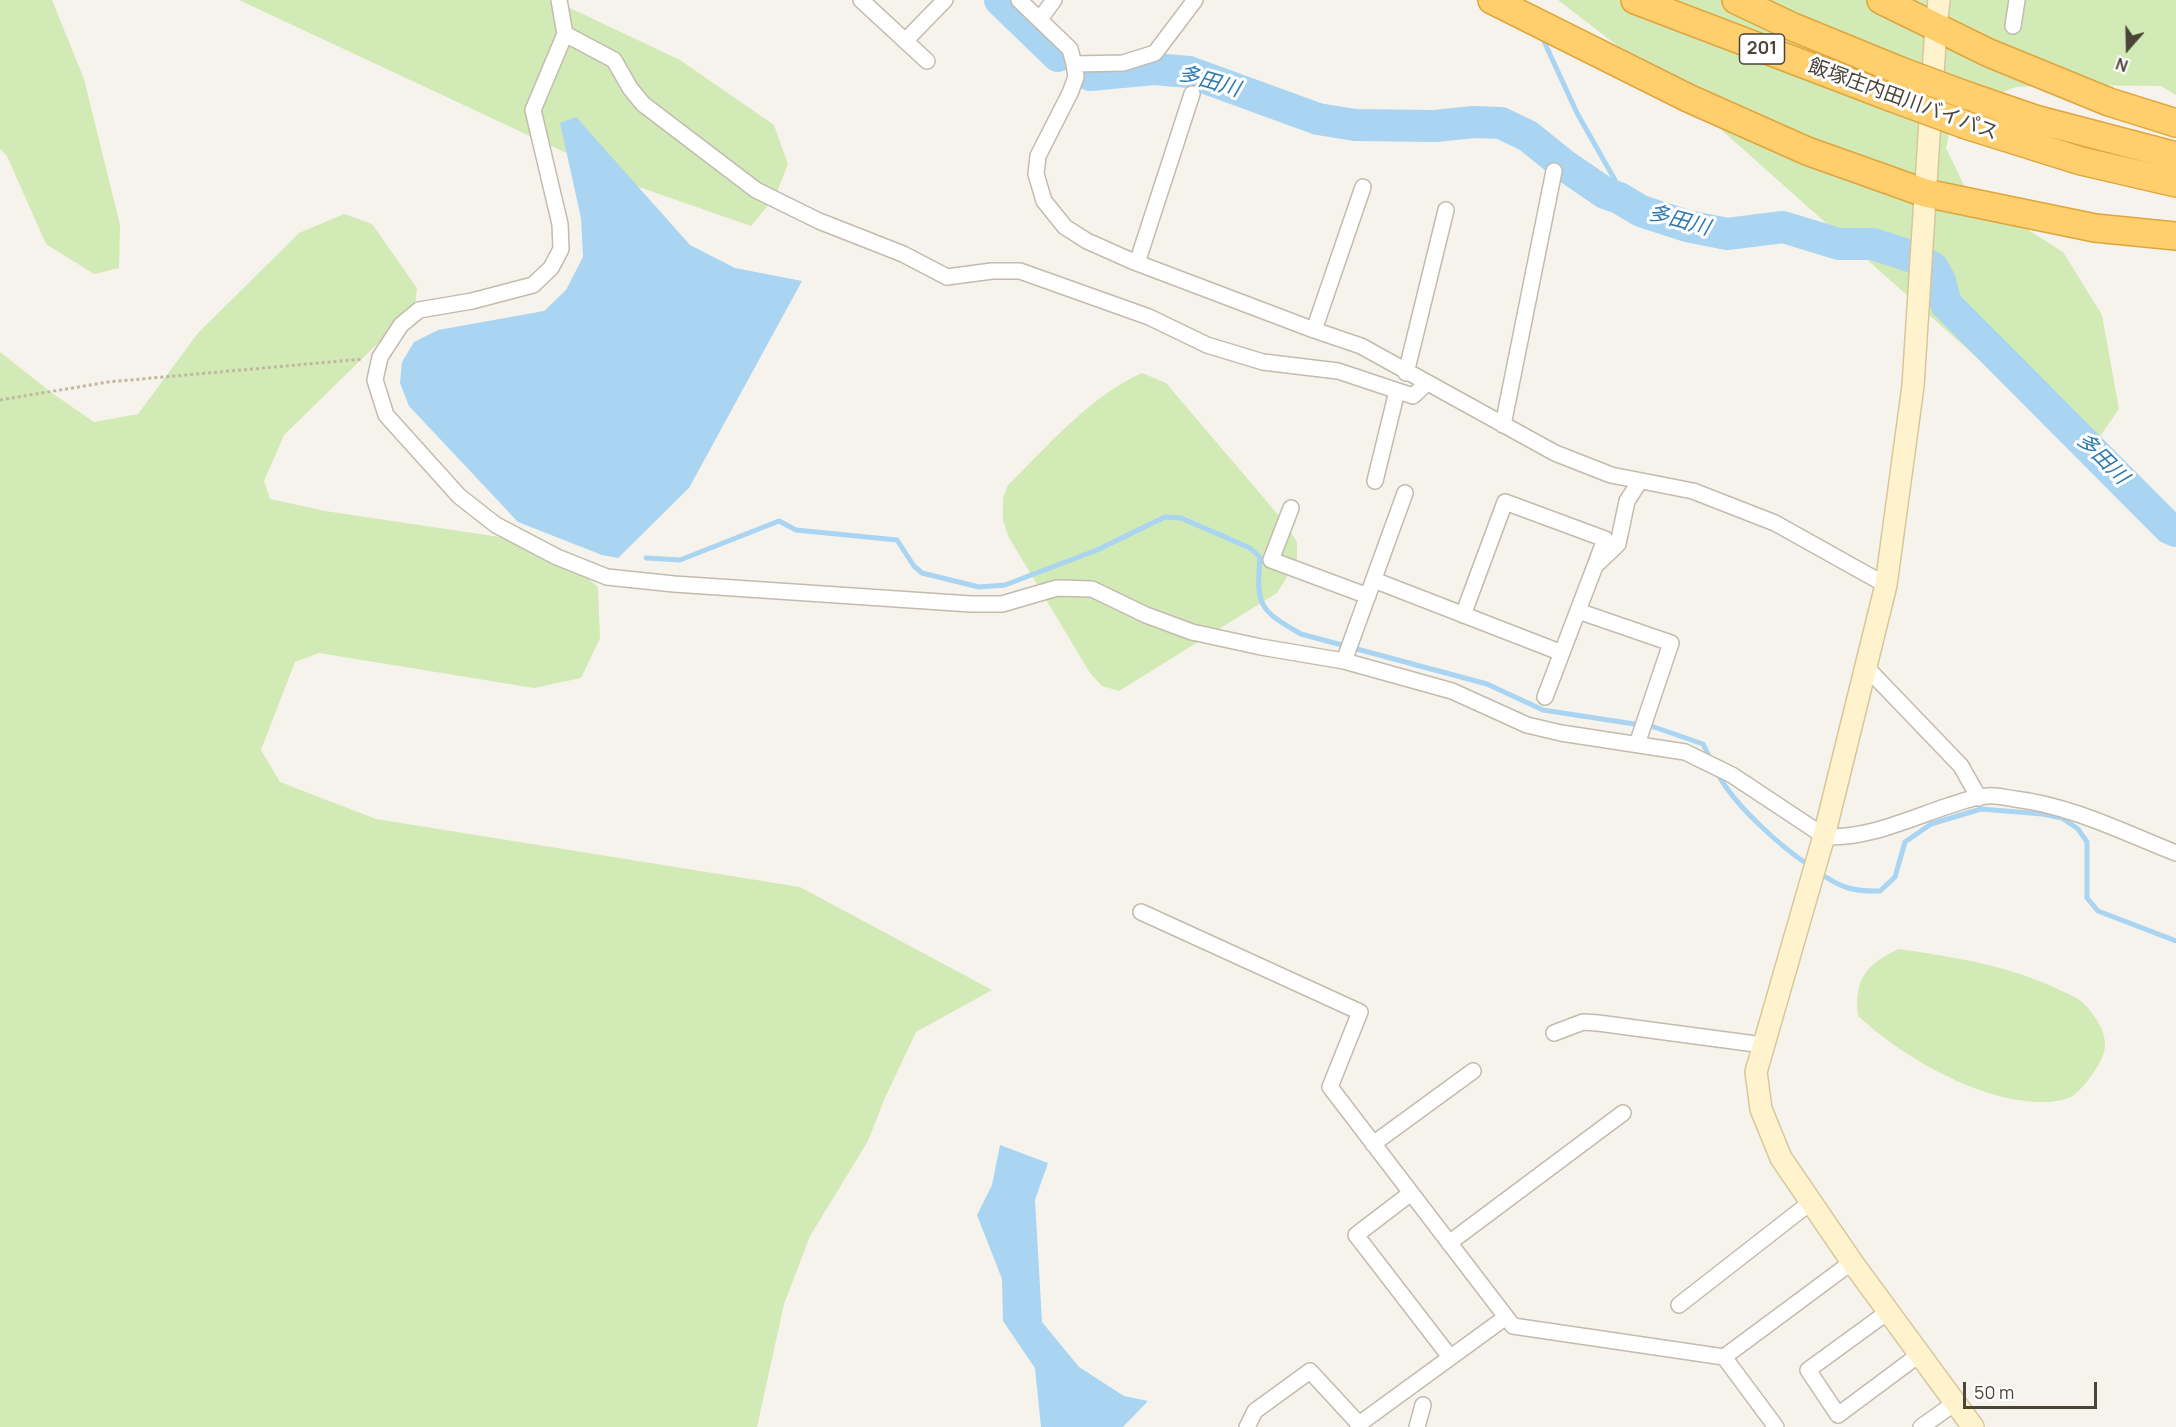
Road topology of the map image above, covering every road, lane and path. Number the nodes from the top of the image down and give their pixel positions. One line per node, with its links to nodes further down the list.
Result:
1 (559, 0): 16 (street)
2 (861, 0): 17 (street)
3 (945, 0): 17 (street)
4 (1019, 0): 13 (street)
5 (1054, 0): 13 (street)
6 (1195, 0): 19 (street)
7 (1491, 0): 26 (highway)
8 (1635, 0): 24 (highway, 飯塚庄内田川バイパス / 201, bridge)
9 (1736, 0): 22 (highway, 飯塚庄内田川バイパス / 201, bridge)
10 (1881, 0): 15 (highway)
11 (1940, 0): 15 (street)
12 (2018, 0): 14 (street)
13 (1040, 19): 19 (street)
14 (2013, 26)
15 (1936, 27): 21 (highway); 26 (street)
16 (565, 34): 31 (street); 34 (street)
17 (906, 40): 18 (street)
18 (927, 61)
19 (1074, 64): 29 (street)
20 (1192, 94): 29 (street)
21 (2176, 123)
22 (2176, 156)
23 (1554, 171): 36 (street)
24 (2176, 183)
25 (1363, 187): 30 (street)
26 (1925, 194): 28 (highway); 43 (street)
27 (1446, 210): 32 (street)
28 (2176, 236)
29 (1137, 263): 30 (street)
30 (1314, 330): 32 (street)
31 (380, 357): 35 (path); 48 (street)
32 (1406, 373): 33 (street)
33 (1427, 383): 34 (street); 36 (street)
34 (1397, 390): 37 (street)
35 (0, 400)
36 (1503, 425): 38 (street)
37 (1375, 481)
38 (1640, 481): 41 (street); 43 (street)
39 (1405, 493): 42 (street)
40 (1291, 508): 44 (street)
41 (1595, 566): 45 (street); 46 (street)
42 (1374, 580): 44 (street); 46 (street)
43 (1886, 585): 49 (street)
44 (1368, 596): 48 (street)
45 (1578, 611): 47 (street); 51 (street)
46 (1463, 615): 47 (street)
47 (1562, 653): 50 (street)
48 (1344, 661): 51 (street)
49 (1866, 667): 52 (street); 53 (street)
50 (1545, 697)
51 (1637, 744): 53 (street)
52 (1978, 798): 53 (street); 54 (street)
53 (1824, 836): 57 (street)
54 (2176, 853)
55 (1140, 912): 60 (street)
56 (1554, 1033): 57 (street)
57 (1763, 1045): 62 (street)
58 (1473, 1071): 60 (street)
59 (1623, 1113): 63 (street)
60 (1373, 1144): 61 (street)
61 (1411, 1193): 63 (street); 69 (street)
62 (1811, 1202): 64 (street); 65 (street)
63 (1449, 1242): 67 (street)
64 (1852, 1262): 66 (street); 70 (street)
65 (1679, 1305)
66 (1888, 1311): 68 (street); 68 (street)
67 (1506, 1317): 69 (street); 70 (street)
68 (1920, 1354): 71 (street)
69 (1450, 1357): 73 (street)
70 (1725, 1358): 76 (street)
71 (1955, 1402): 77 (street); 78 (street)
72 (1423, 1405): 75 (street)
73 (1358, 1426): 74 (street)
74 (1247, 1427)
75 (1418, 1427)
76 (1776, 1427)
77 (1921, 1427)
78 (1973, 1427)

